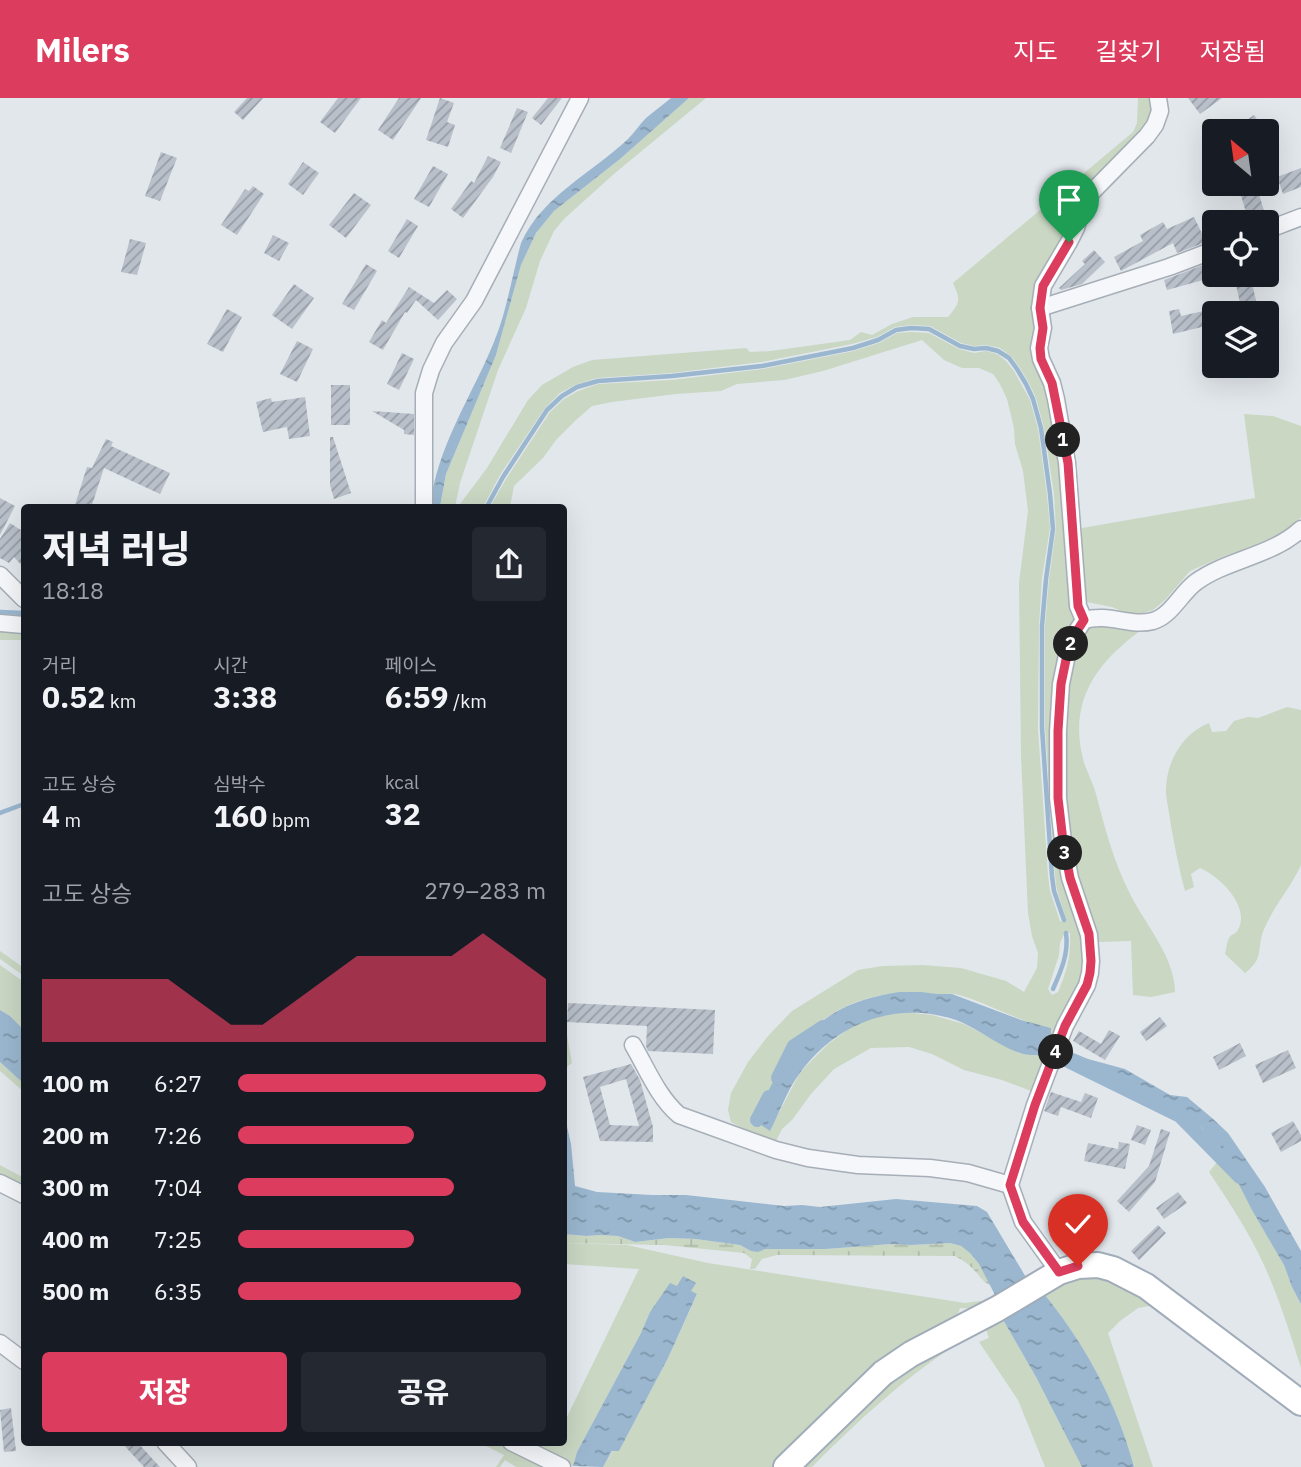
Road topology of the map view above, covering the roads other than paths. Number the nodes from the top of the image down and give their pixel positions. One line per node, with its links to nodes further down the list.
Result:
1 (580, 98): 7 (street)
2 (1158, 98): 6 (street)
3 (1301, 217): 4 (street)
4 (1279, 225)
5 (1202, 255): 6 (street)
6 (1040, 308): 11 (street)
7 (424, 504)
8 (1301, 529): 11 (street)
9 (0, 575): 10 (street)
10 (21, 596)
11 (1084, 620): 16 (street)
12 (0, 623): 13 (street)
13 (21, 625)
14 (633, 1045): 16 (street)
15 (0, 1182): 17 (street)
16 (1010, 1185): 18 (street)
17 (21, 1193)
18 (1050, 1278): 21 (main road); 26 (main road)
19 (0, 1343): 20 (street)
20 (21, 1359)
21 (1301, 1403)
22 (169, 1446): 24 (street)
23 (519, 1446): 25 (street)
24 (188, 1467)
25 (562, 1467)
26 (786, 1467)

